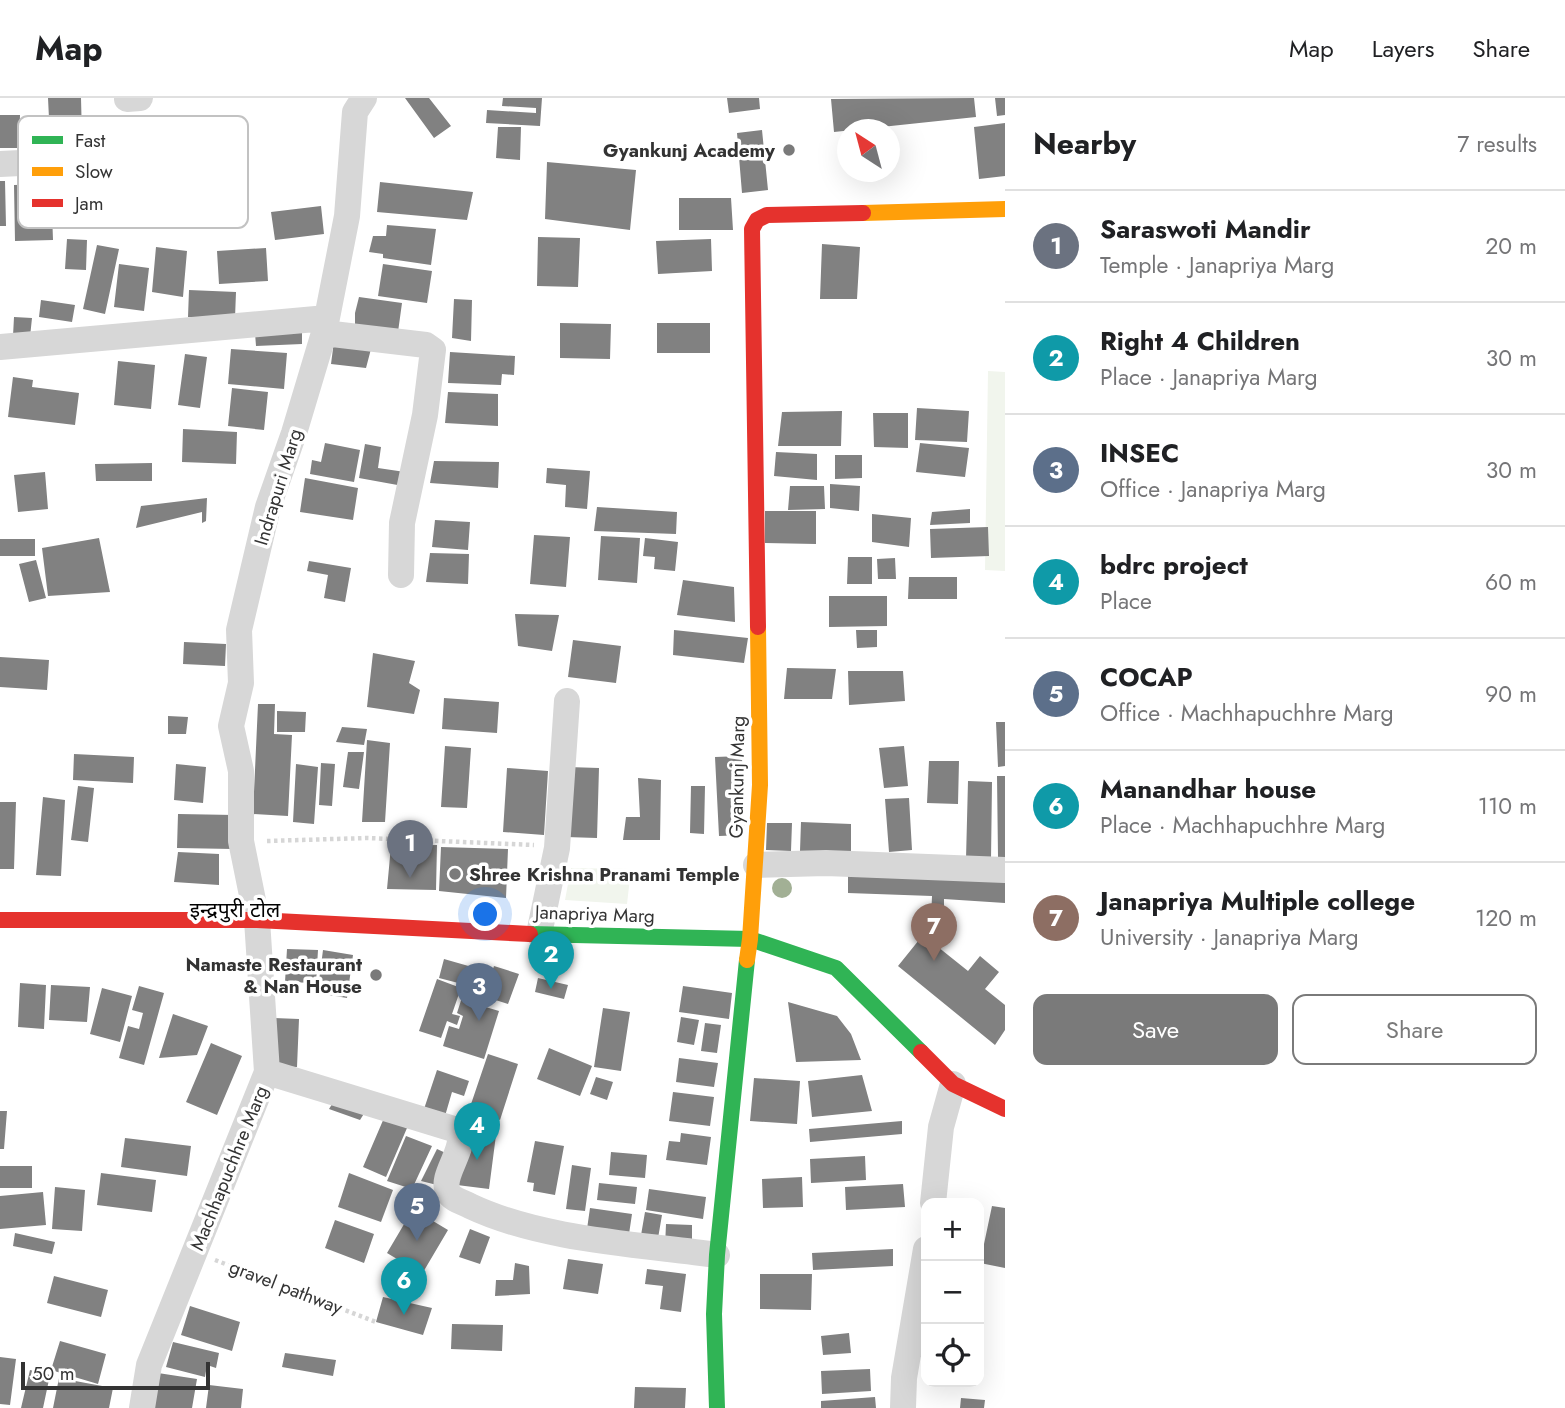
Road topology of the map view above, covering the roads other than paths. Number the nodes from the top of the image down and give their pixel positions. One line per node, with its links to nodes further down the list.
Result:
1 (140, 98): 3 (street)
2 (364, 98): 7 (street, Indrapuri Marg)
3 (127, 99)
4 (18, 163): 5 (street)
5 (0, 164)
6 (1005, 209): 11 (street, Gyankunj Marg)
7 (325, 325): 8 (street); 9 (street); 14 (street, Indrapuri Marg)
8 (0, 347)
9 (401, 575)
10 (568, 702): 15 (street)
11 (756, 865): 12 (street); 16 (street, Gyankunj Marg)
12 (1005, 870)
13 (0, 920): 14 (street, Janapriya Marg)
14 (257, 920): 15 (street, Janapriya Marg); 17 (street, Machhapuchhre Marg)
15 (539, 934): 16 (street, Janapriya Marg)
16 (750, 939): 18 (street, Janapriya Marg); 21 (street, Gyankunj Marg)
17 (267, 1072): 21 (street); 23 (street, Machhapuchhre Marg)
18 (953, 1084): 19 (street, Janapriya Marg); 20 (street)
19 (1005, 1109)
20 (934, 1198)
21 (717, 1255): 24 (street, Gyankunj Marg)
22 (924, 1261): 25 (street)
23 (142, 1408)
24 (717, 1408)
25 (903, 1408)

